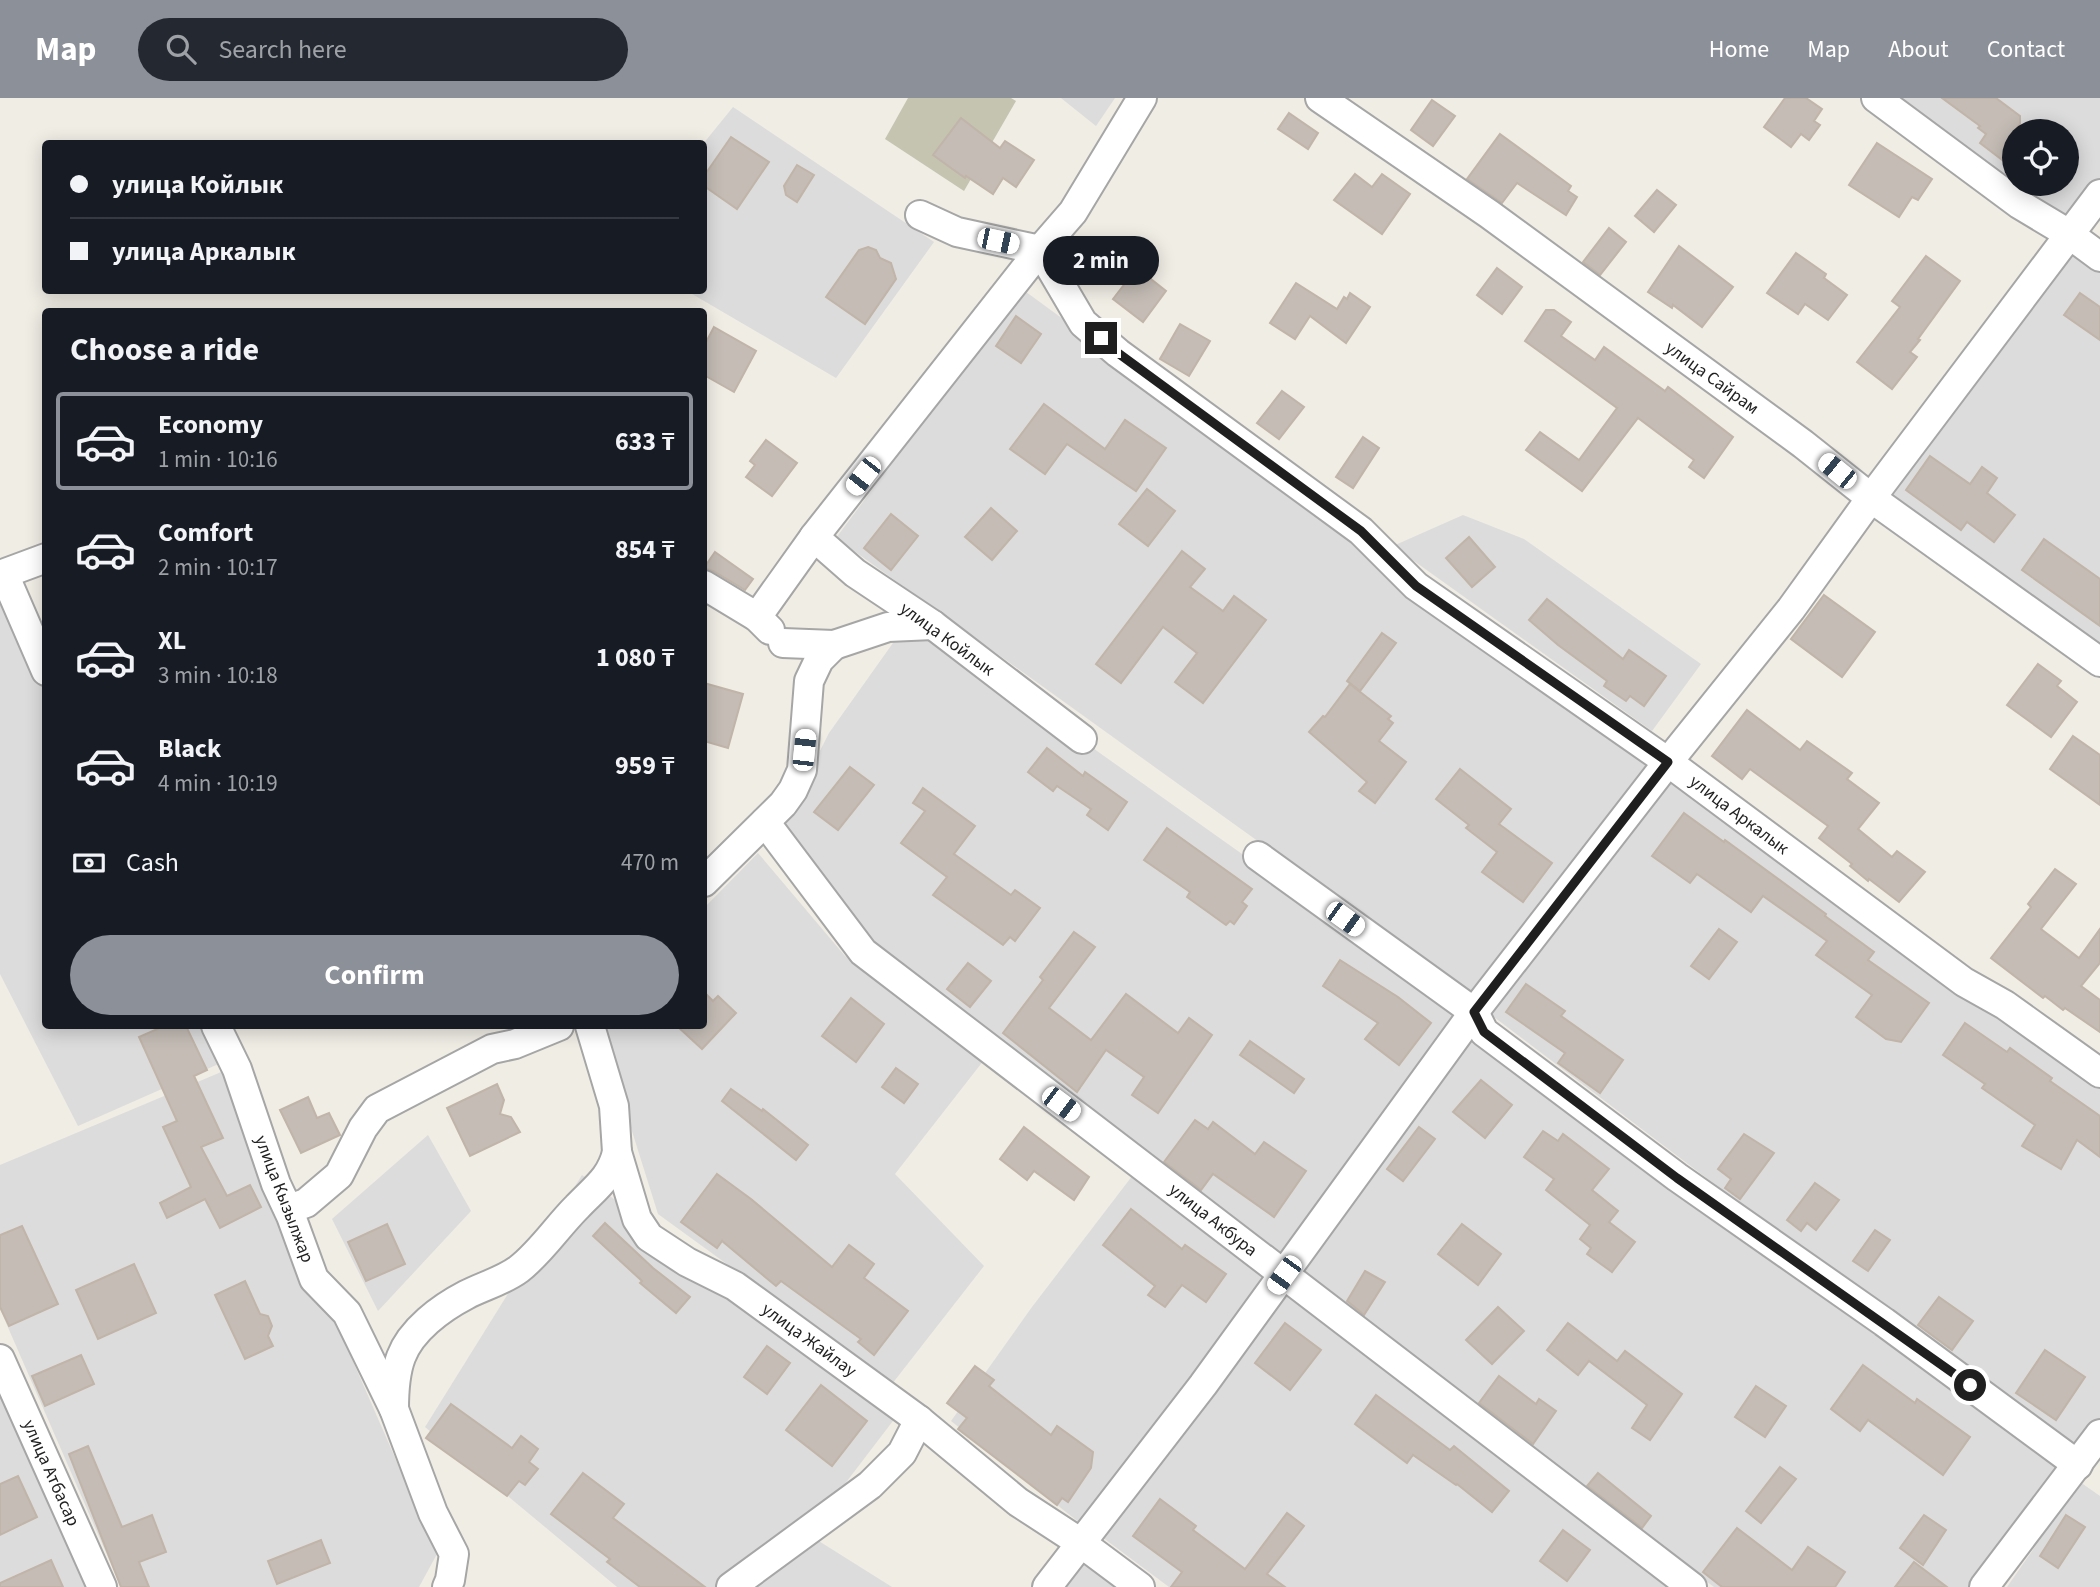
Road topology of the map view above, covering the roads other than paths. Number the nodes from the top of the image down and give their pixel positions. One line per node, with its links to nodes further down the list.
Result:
1 (1142, 98): 7 (street)
2 (1320, 98): 9 (street, улица Сайрам)
3 (1876, 98): 6 (street)
4 (2100, 194): 6 (street)
5 (920, 215): 7 (street)
6 (2069, 234): 8 (street); 9 (street)
7 (1040, 250): 10 (street); 22 (street, улица Аркалык)
8 (2100, 257)
9 (1871, 498): 19 (street, улица Сайрам); 22 (street)
10 (814, 537): 14 (street); 15 (street, улица Койлык)
11 (42, 559): 12 (street)
12 (2, 574): 18 (street)
13 (707, 587): 14 (street)
14 (757, 617): 16 (street)
15 (933, 625): 17 (street); 21 (street, улица Койлык)
16 (783, 643): 17 (street); 20 (street)
17 (834, 645): 20 (street)
18 (42, 662)
19 (2100, 662)
20 (809, 681): 23 (street)
21 (1082, 739)
22 (1668, 762): 26 (street); 30 (street, улица Аркалык)
23 (765, 822): 25 (street); 35 (street, улица Акбура)
24 (1258, 856): 26 (street)
25 (707, 879)
26 (1474, 1012): 35 (street); 40 (street)
27 (217, 1029): 33 (street, улица Кызылжар)
28 (552, 1029): 33 (street)
29 (591, 1029): 31 (street, улица Жайлау)
30 (2100, 1073)
31 (617, 1152): 32 (street); 34 (street, улица Жайлау)
32 (583, 1200): 34 (street); 37 (street)
33 (289, 1209): 37 (street, улица Кызылжар)
34 (637, 1219): 38 (street, улица Жайлау)
35 (1284, 1275): 41 (street); 47 (street, улица Акбура)
36 (0, 1359): 42 (street, улица Атбасар)
37 (394, 1409): 43 (street, улица Кызылжар)
38 (919, 1420): 41 (street, улица Жайлау); 44 (street)
39 (2100, 1434): 40 (street)
40 (2078, 1465): 48 (street)
41 (1081, 1542): 45 (street); 46 (street, улица Жайлау)
42 (102, 1587)
43 (447, 1587)
44 (731, 1587)
45 (1047, 1587)
46 (1140, 1587)
47 (1692, 1587)
48 (1984, 1587)

